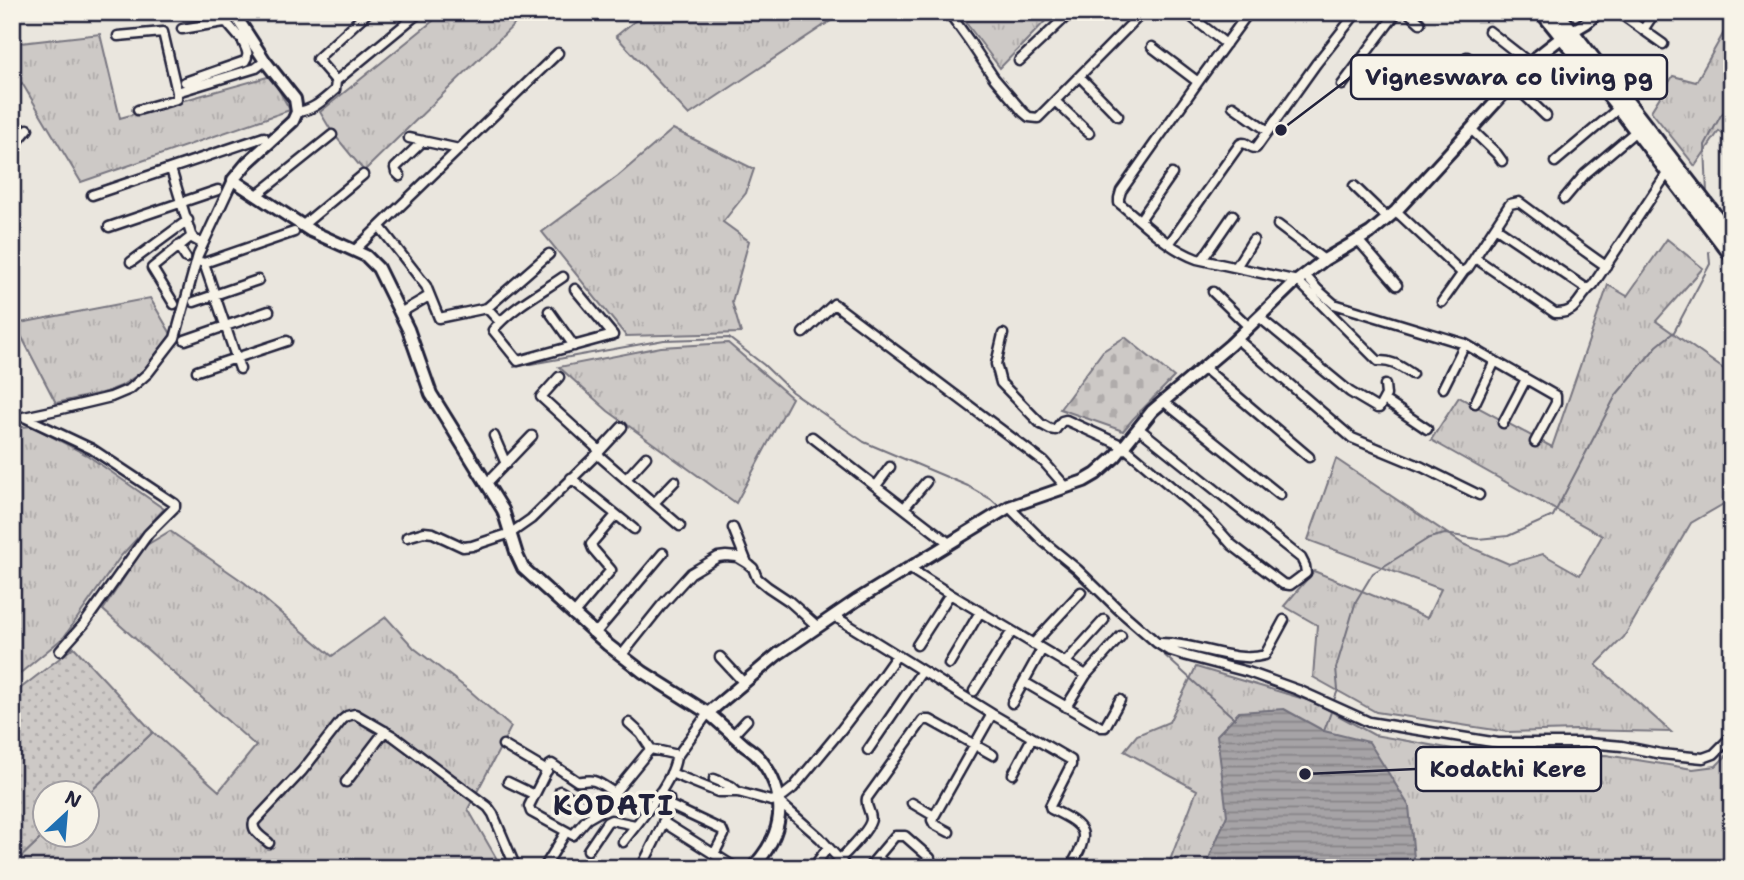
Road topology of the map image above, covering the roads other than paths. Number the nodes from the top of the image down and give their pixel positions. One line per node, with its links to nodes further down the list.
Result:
1 (233, 12): 23 (street)
2 (368, 12): 33 (street)
3 (420, 12): 33 (street)
4 (1070, 12): 31 (street)
5 (1143, 12): 32 (street)
6 (1249, 12): 24 (street)
7 (1357, 12): 49 (street)
8 (1397, 12): 37 (street)
9 (1408, 12): 17 (street)
10 (1542, 12): 21 (main road)
11 (1557, 12): 21 (main road)
12 (1598, 12): 21 (street)
13 (1618, 12): 19 (street)
14 (1655, 12): 19 (street)
15 (950, 14): 40 (street)
16 (1189, 15): 24 (street)
17 (1420, 23)
18 (182, 29): 23 (street)
19 (1643, 30): 25 (street)
20 (1489, 31): 29 (street)
21 (1567, 35): 29 (street); 42 (main road); 82 (main road)
22 (118, 36): 39 (street)
23 (245, 37): 30 (street); 34 (street)
24 (1226, 44): 35 (street)
25 (1663, 44)
26 (1152, 47): 35 (street)
27 (558, 53): 57 (street)
28 (1467, 57): 38 (street)
29 (1534, 60): 36 (street); 38 (street)
30 (265, 61): 39 (street); 44 (street)
31 (1019, 61)
32 (1080, 77): 40 (street); 45 (street)
33 (336, 81): 44 (street)
34 (186, 82)
35 (1198, 82): 75 (street)
36 (1564, 83)
37 (1342, 85)
38 (1511, 86): 46 (street); 48 (street)
39 (177, 92): 43 (street)
40 (1055, 101): 51 (street)
41 (1233, 106): 49 (street)
42 (1619, 108): 50 (main road); 59 (street)
43 (138, 110)
44 (297, 112): 65 (street)
45 (1118, 116)
46 (1546, 116)
47 (28, 129): 56 (street)
48 (1471, 130): 58 (street); 72 (street)
49 (1268, 131): 86 (street)
50 (1636, 131): 61 (main road); 70 (street)
51 (1089, 133)
52 (332, 135): 69 (street)
53 (264, 137): 60 (street)
54 (408, 138): 55 (street)
55 (423, 141): 57 (street); 64 (street)
56 (12, 148)
57 (459, 149): 78 (street)
58 (1502, 161)
59 (1555, 162)
60 (171, 169): 68 (street); 71 (street)
61 (1668, 172): 90 (main road); 98 (street)
62 (1172, 174): 75 (street)
63 (363, 175): 80 (street)
64 (400, 176)
65 (233, 180): 69 (street); 85 (street)
66 (1354, 186): 72 (street)
67 (218, 190): 71 (street)
68 (92, 195)
69 (257, 195): 80 (street)
70 (1564, 200)
71 (181, 201): 74 (street); 77 (street)
72 (1392, 214): 84 (street); 99 (street)
73 (1233, 215): 93 (street)
74 (188, 220): 81 (street); 95 (street)
75 (1140, 220): 86 (street)
76 (1278, 225): 94 (street)
77 (109, 226)
78 (380, 227): 88 (street); 108 (street)
79 (1495, 227): 92 (street); 98 (street); 105 (street)
80 (298, 228): 88 (street); 96 (street)
81 (192, 236): 85 (street); 87 (street)
82 (1732, 237)
83 (1253, 240): 97 (street)
84 (1358, 240): 94 (street); 103 (street)
85 (203, 244): 96 (street)
86 (1169, 244): 93 (street)
87 (178, 246): 91 (street); 111 (street)
88 (355, 250): 115 (street)
89 (549, 254): 112 (street)
90 (1732, 256)
91 (186, 258)
92 (1475, 258): 99 (street); 105 (street)
93 (1202, 260): 97 (street)
94 (1324, 260): 101 (street)
95 (131, 262)
96 (200, 262): 107 (street); 140 (street)
97 (1236, 267): 101 (street)
98 (1605, 267): 105 (street)
99 (1464, 271): 110 (street)
100 (563, 276): 117 (street)
101 (1301, 278): 116 (street); 125 (street); 132 (street)
102 (258, 280): 107 (street)
103 (1397, 285)
104 (575, 289): 126 (street)
105 (1587, 289)
106 (1213, 292): 119 (street)
107 (215, 295): 109 (street); 118 (street)
108 (429, 296): 112 (street); 115 (street)
109 (194, 302)
110 (1442, 302)
111 (174, 304)
112 (487, 308): 117 (street)
113 (549, 311): 126 (street)
114 (269, 312): 118 (street)
115 (400, 313): 160 (street)
116 (1259, 317): 119 (street); 137 (street)
117 (500, 322): 126 (street)
118 (225, 326): 123 (street); 127 (street)
119 (1249, 327): 122 (street)
120 (803, 333): 162 (street)
121 (1003, 334): 150 (street)
122 (1237, 339): 129 (street); 164 (street)
123 (185, 340)
124 (288, 341): 127 (street)
125 (1465, 344): 128 (street); 136 (street)
126 (574, 346)
127 (236, 358): 130 (street); 131 (street)
128 (1494, 361): 134 (street); 139 (street)
129 (1203, 367): 138 (street); 153 (street)
130 (240, 369)
131 (197, 371)
132 (1412, 374)
133 (559, 377): 151 (street)
134 (1526, 379): 142 (street); 149 (street)
135 (1385, 385): 137 (street)
136 (1443, 388)
137 (1384, 400): 145 (street)
138 (1163, 401): 144 (street); 163 (street)
139 (1475, 403)
140 (24, 417): 141 (street); 193 (street)
141 (12, 418)
142 (1503, 423)
143 (622, 427): 151 (street)
144 (1138, 428): 150 (street); 150 (street)
145 (1427, 429)
146 (494, 436): 154 (street)
147 (532, 436): 154 (street)
148 (812, 437): 161 (street)
149 (1535, 442)
150 (1123, 446): 162 (street)
151 (598, 453): 156 (street); 157 (street)
152 (646, 457): 157 (street)
153 (1309, 457)
154 (506, 464): 160 (street)
155 (890, 467): 161 (street)
156 (571, 478): 168 (street); 172 (street)
157 (626, 479): 165 (street)
158 (675, 481): 165 (street)
159 (926, 482): 166 (street)
160 (486, 484): 172 (street)
161 (876, 486): 166 (street)
162 (1066, 487): 167 (street)
163 (1280, 495)
164 (1479, 495)
165 (654, 503): 169 (street)
166 (904, 508): 174 (street)
167 (1009, 508): 174 (street); 189 (street)
168 (617, 515): 171 (street); 181 (street)
169 (680, 526)
170 (733, 528): 176 (street)
171 (634, 529)
172 (511, 533): 173 (street); 181 (street)
173 (407, 537)
174 (949, 543): 177 (street)
175 (663, 553): 187 (street)
176 (747, 563): 185 (street); 195 (street)
177 (909, 568): 179 (street); 182 (street)
178 (1081, 592): 190 (street)
179 (950, 594): 180 (street); 191 (street)
180 (980, 612): 186 (street); 198 (street)
181 (573, 614): 187 (street)
182 (834, 616): 185 (street); 194 (street)
183 (1104, 620): 197 (street)
184 (1284, 620): 189 (street)
185 (818, 627): 202 (street)
186 (1012, 631): 190 (street); 203 (street)
187 (592, 632): 195 (street)
188 (1121, 636): 200 (street)
189 (1157, 643): 214 (street)
190 (1033, 644): 192 (street)
191 (917, 646)
192 (1042, 649): 197 (street); 201 (street)
193 (60, 651)
194 (897, 655): 199 (street); 232 (street)
195 (621, 656): 207 (street)
196 (720, 657): 202 (street)
197 (1065, 663): 200 (street)
198 (949, 664)
199 (922, 671): 208 (street); 218 (street)
200 (1086, 675): 206 (street)
201 (1024, 682): 205 (street); 206 (street)
202 (744, 683): 207 (street)
203 (974, 691)
204 (1120, 700): 206 (street)
205 (1012, 703)
206 (1066, 707)
207 (708, 713): 212 (street); 219 (street)
208 (992, 714): 213 (street); 216 (street)
209 (747, 720): 212 (street)
210 (628, 723): 217 (street)
211 (385, 732): 225 (street); 242 (street); 249 (street)
212 (733, 735): 232 (street)
213 (1032, 738): 223 (street); 258 (street)
214 (1732, 740)
215 (503, 745): 221 (street)
216 (975, 745): 220 (street); 236 (street); 248 (street)
217 (651, 749): 219 (street); 230 (street)
218 (868, 750)
219 (676, 755): 222 (street)
220 (993, 755)
221 (547, 771): 230 (street); 231 (street)
222 (671, 774): 228 (street); 229 (street)
223 (1013, 774)
224 (714, 779): 229 (street)
225 (346, 782)
226 (508, 782): 231 (street)
227 (560, 791): 235 (street)
228 (660, 792): 234 (street); 238 (street)
229 (738, 792): 232 (street)
230 (614, 793): 235 (street)
231 (535, 795): 239 (street)
232 (779, 801): 243 (street); 253 (street)
233 (912, 803): 236 (street)
234 (669, 805): 237 (street); 245 (street)
235 (597, 813): 239 (street)
236 (934, 816): 240 (street)
237 (663, 822): 245 (street); 251 (street)
238 (635, 825): 241 (street); 244 (street)
239 (566, 832): 250 (street)
240 (948, 832)
241 (622, 842)
242 (269, 843)
243 (828, 847): 248 (street); 254 (street)
244 (588, 850)
245 (714, 854): 252 (street)
246 (878, 858): 247 (street); 256 (street); 257 (street)
247 (930, 858)
248 (840, 859): 255 (street)
249 (516, 868)
250 (544, 868)
251 (641, 868)
252 (736, 868)
253 (752, 868)
254 (813, 868)
255 (847, 868)
256 (868, 868)
257 (889, 868)
258 (1070, 868)

